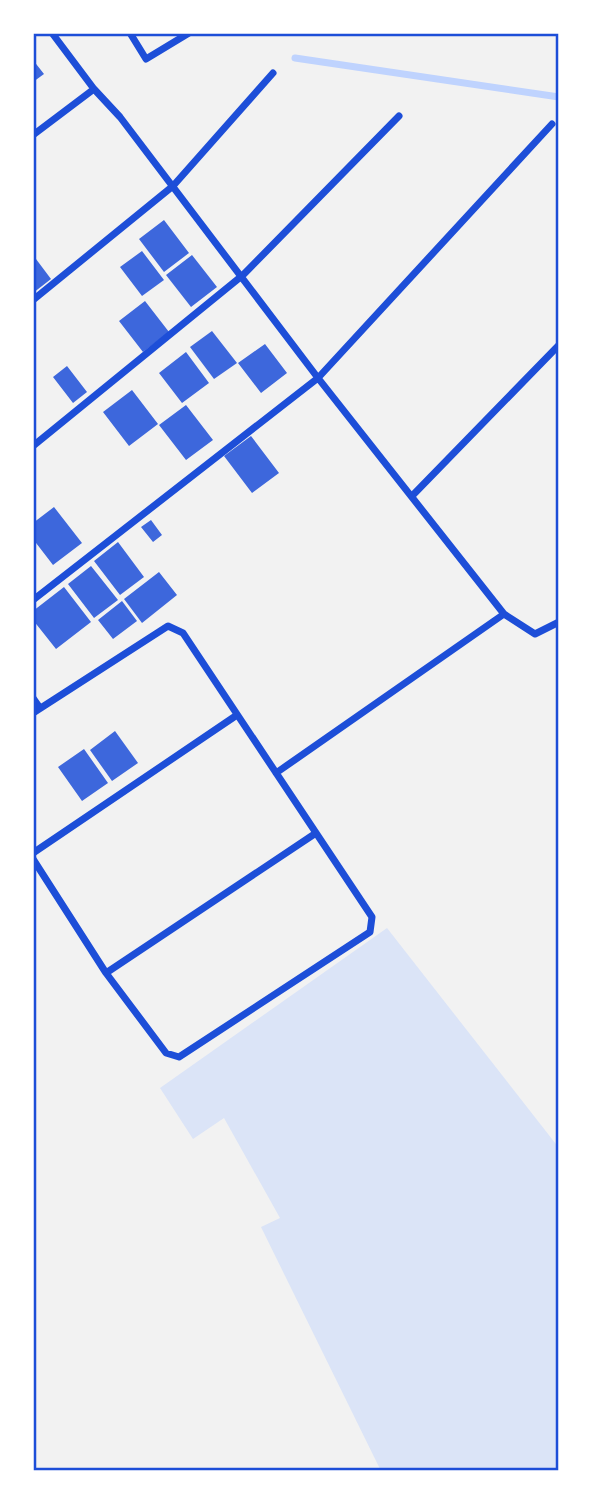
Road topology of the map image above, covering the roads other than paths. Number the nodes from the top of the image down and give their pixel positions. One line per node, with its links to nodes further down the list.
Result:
1 (52, 33): 5 (street)
2 (130, 33): 3 (street)
3 (189, 33)
4 (273, 73): 9 (street)
5 (94, 89): 8 (street); 9 (street)
6 (399, 116): 10 (street)
7 (552, 124): 13 (street)
8 (33, 135)
9 (173, 186): 10 (street); 11 (street)
10 (243, 275): 13 (street); 14 (street)
11 (33, 300)
12 (559, 345): 15 (street)
13 (318, 377): 15 (street); 16 (street)
14 (33, 446)
15 (412, 496): 17 (street)
16 (33, 600)
17 (504, 614): 18 (street); 22 (street)
18 (559, 622)
19 (33, 698): 20 (street)
20 (37, 711): 21 (street)
21 (237, 715): 22 (street); 24 (street)
22 (276, 773): 23 (street)
23 (316, 833): 26 (street); 26 (street)
24 (33, 853)
25 (33, 859): 26 (street)
26 (106, 973)

